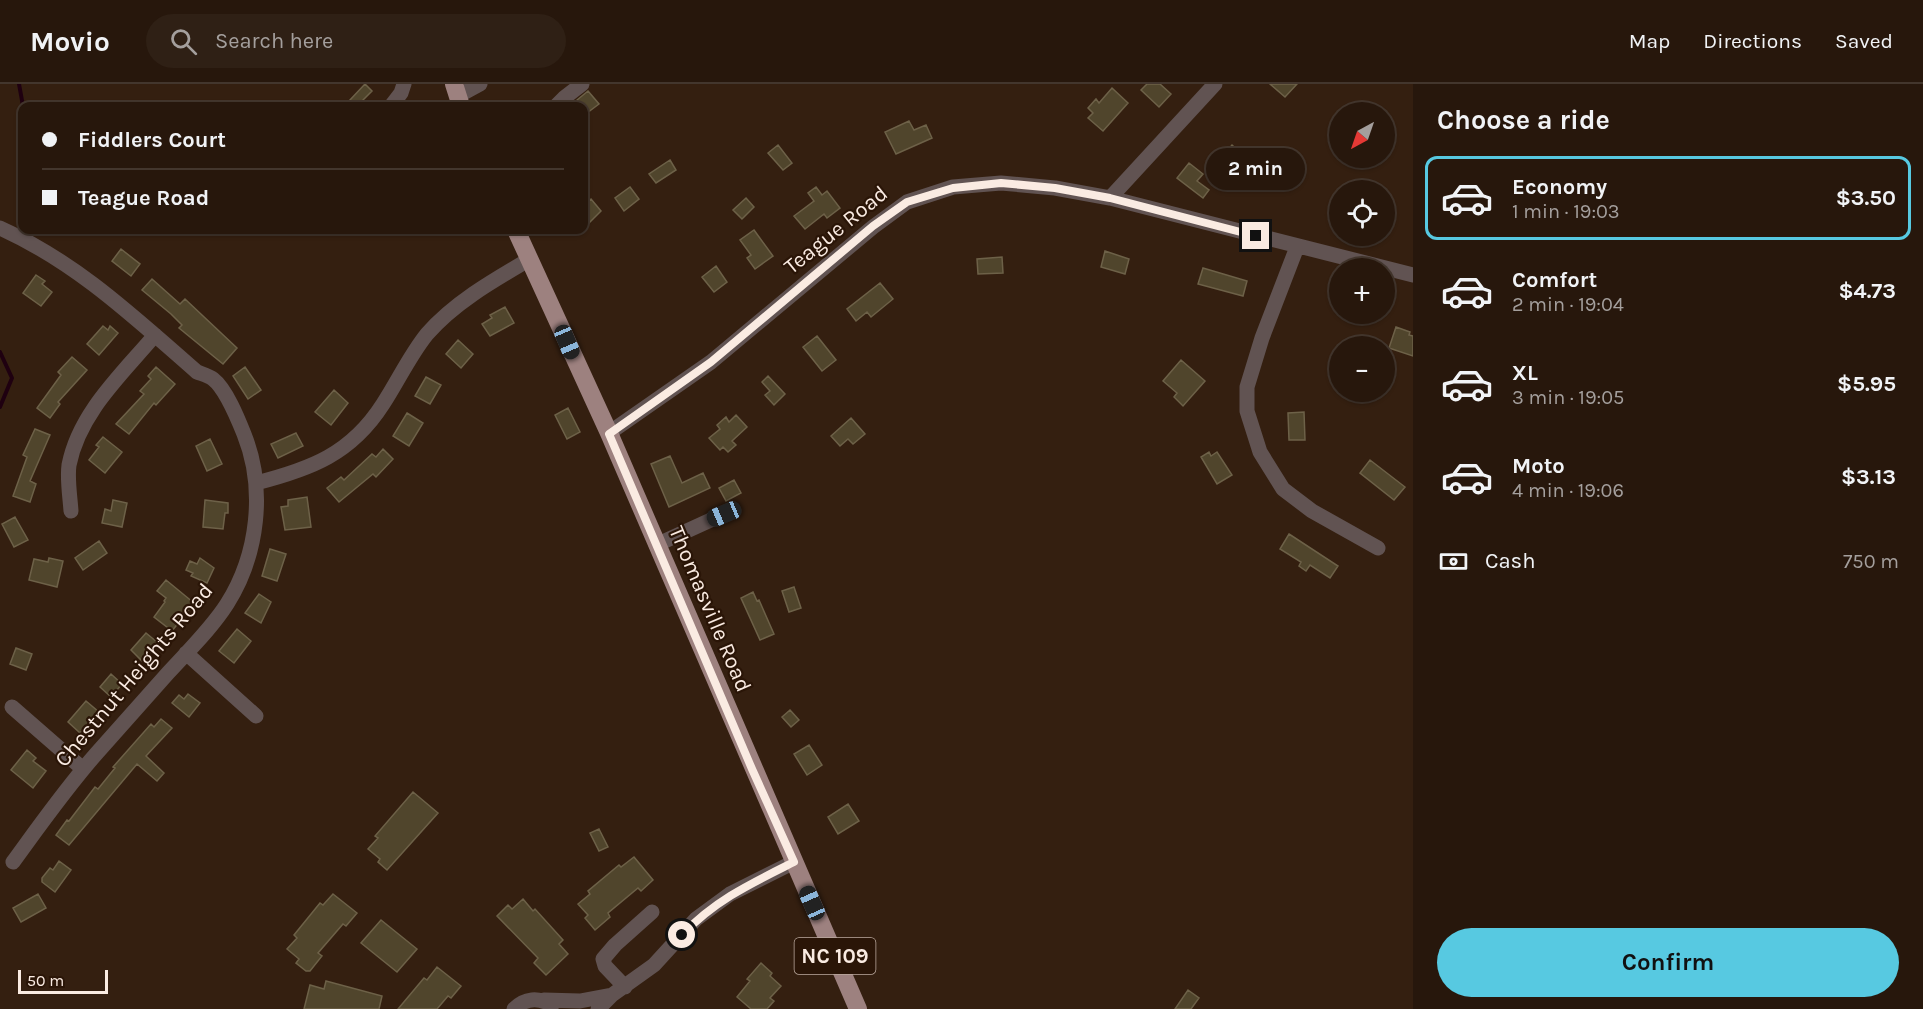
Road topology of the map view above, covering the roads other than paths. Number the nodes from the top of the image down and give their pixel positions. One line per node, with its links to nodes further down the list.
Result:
1 (404, 84): 6 (street)
2 (480, 84): 5 (street)
3 (582, 84): 7 (street)
4 (1215, 84): 8 (street)
5 (458, 96)
6 (394, 102)
7 (561, 102)
8 (1110, 198): 11 (street, Teague Road); 15 (street, Teague Road)
9 (0, 228): 14 (street, Chestnut Heights Road)
10 (518, 234): 12 (main road, Thomasville Road / NC 109)
11 (1297, 247): 13 (street, Teague Road); 20 (street)
12 (530, 259): 15 (main road, Thomasville Road / NC 109); 16 (street)
13 (1413, 275)
14 (155, 335): 16 (street, Chestnut Heights Road); 17 (street)
15 (609, 434): 19 (main road, Thomasville Road / NC 109)
16 (256, 483): 21 (street, Chestnut Heights Road)
17 (71, 511)
18 (724, 514): 19 (street)
19 (656, 545): 26 (main road, Thomasville Road / NC 109)
20 (1378, 548)
21 (186, 653): 23 (street); 24 (street, Chestnut Heights Road)
22 (12, 707): 24 (street)
23 (256, 716)
24 (83, 769): 25 (street, Chestnut Heights Road)
25 (13, 862)
26 (794, 862): 28 (street); 32 (main road, Thomasville Road / NC 109)
27 (652, 912): 28 (street)
28 (619, 991): 29 (street); 31 (street)
29 (550, 1005): 30 (street)
30 (514, 1009)
31 (598, 1009)
32 (858, 1009)

